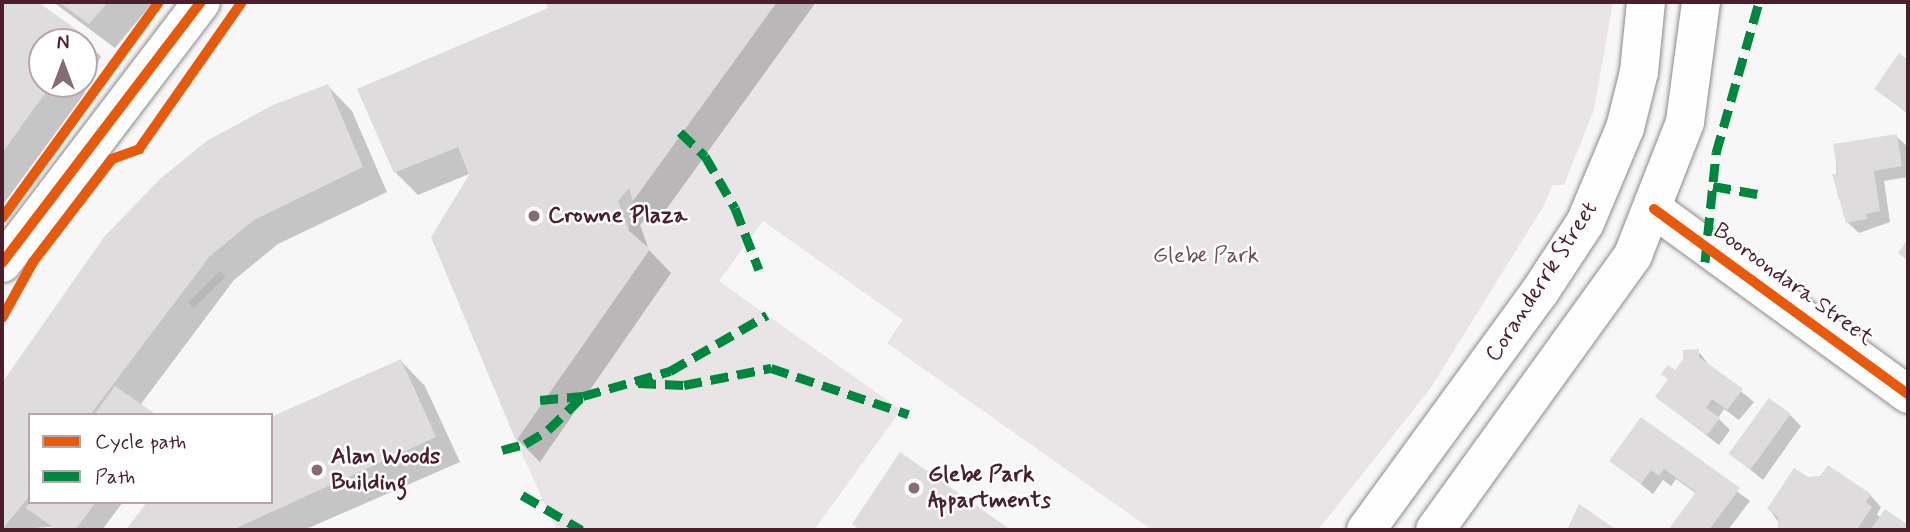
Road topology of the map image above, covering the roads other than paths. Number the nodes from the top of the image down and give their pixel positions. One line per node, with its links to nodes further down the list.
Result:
1 (201, 2): 7 (street)
2 (1646, 2): 4 (main road, Coranderrk Street)
3 (1701, 2): 5 (main road)
4 (1625, 128): 5 (main road); 6 (main road, Coranderrk Street)
5 (1654, 209): 6 (main road); 8 (street, Booroondara Street); 10 (main road)
6 (1562, 258): 9 (main road, Coranderrk Street)
7 (2, 263)
8 (1908, 394)
9 (1366, 530)
10 (1435, 530)

